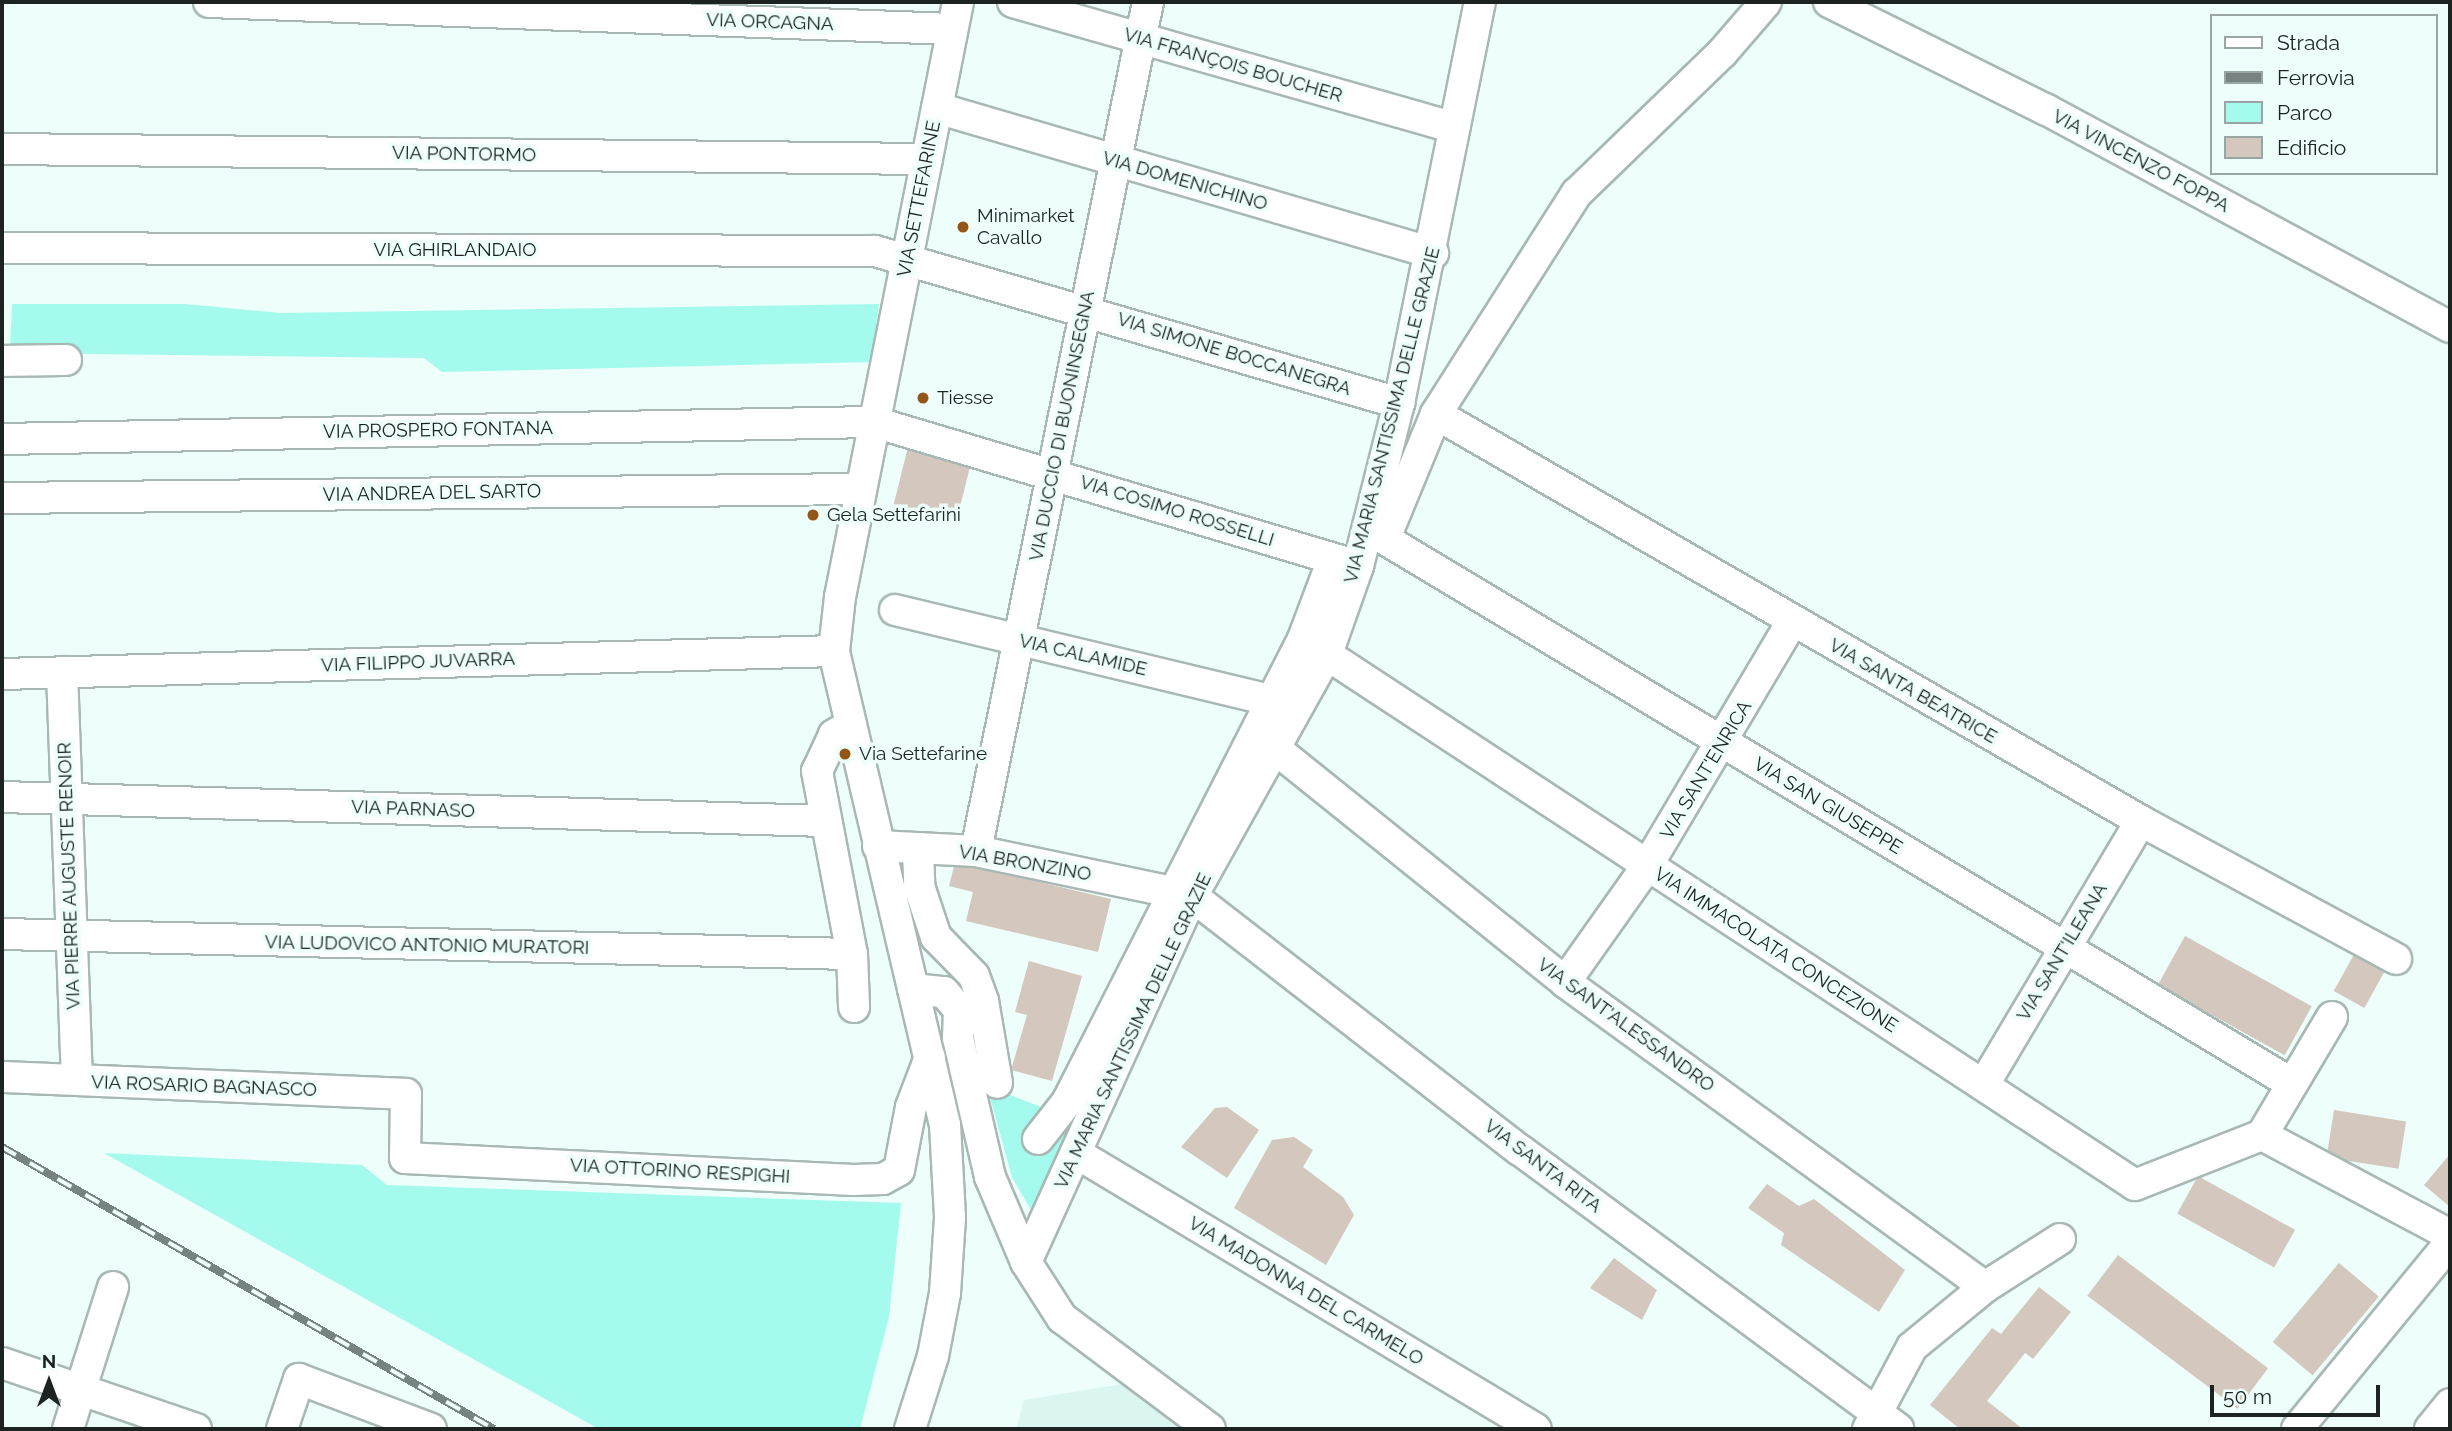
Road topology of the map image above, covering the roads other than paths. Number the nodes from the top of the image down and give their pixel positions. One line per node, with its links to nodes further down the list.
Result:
1 (209, 2): 7 (street, VIA ORCAGNA)
2 (1013, 2): 8 (street, VIA FRANÇOIS BOUCHER)
3 (1147, 2): 8 (street, VIA DUCCIO DI BUONINSEGNA)
4 (1480, 2): 10 (street, VIA MARIA SANTISSIMA DELLE GRAZIE)
5 (1766, 2): 22 (street, VIA MARIA SANTISSIMA DELLE GRAZIE)
6 (1829, 2): 18 (street, VIA VINCENZO FOPPA)
7 (955, 15): 9 (street, VIA SETTEFARINE)
8 (1140, 39): 10 (street, VIA FRANÇOIS BOUCHER); 13 (street, VIA DUCCIO DI BUONINSEGNA)
9 (937, 108): 12 (street, VIA SETTEFARINE); 13 (street, VIA DOMENICHINO)
10 (1454, 128): 15 (street, VIA MARIA SANTISSIMA DELLE GRAZIE)
11 (2, 149): 12 (street, VIA PONTORMO)
12 (927, 159): 16 (street, VIA SETTEFARINE)
13 (1115, 160): 15 (street, VIA DOMENICHINO); 17 (street, VIA DUCCIO DI BUONINSEGNA)
14 (2, 248): 16 (street, VIA GHIRLANDAIO)
15 (1433, 253): 21 (street, VIA MARIA SANTISSIMA DELLE GRAZIE)
16 (908, 257): 17 (street, VIA SIMONE BOCCANEGRA); 23 (street, VIA SETTEFARINE)
17 (1085, 310): 21 (street, VIA SIMONE BOCCANEGRA); 25 (street, VIA DUCCIO DI BUONINSEGNA)
18 (2450, 327)
19 (66, 360): 20 (street)
20 (2, 361)
21 (1399, 403): 28 (street, VIA MARIA SANTISSIMA DELLE GRAZIE)
22 (1436, 414): 28 (street, VIA MARIA SANTISSIMA DELLE GRAZIE); 31 (street, VIA SANTA BEATRICE)
23 (874, 422): 24 (street, VIA PROSPERO FONTANA); 25 (street, VIA COSIMO ROSSELLI); 26 (street, VIA SETTEFARINE)
24 (2, 439)
25 (1052, 474): 29 (street, VIA COSIMO ROSSELLI); 32 (street, VIA DUCCIO DI BUONINSEGNA)
26 (861, 489): 27 (street, VIA ANDREA DEL SARTO); 34 (street, VIA SETTEFARINE)
27 (2, 498)
28 (1376, 533): 29 (street, VIA MARIA SANTISSIMA DELLE GRAZIE); 39 (street, VIA SAN GIUSEPPE)
29 (1345, 563): 33 (street, VIA MARIA SANTISSIMA DELLE GRAZIE)
30 (895, 610): 32 (street, VIA CALAMIDE)
31 (1792, 622): 39 (street, VIA SANT'ENRICA); 44 (street, VIA SANTA BEATRICE)
32 (1018, 640): 37 (street, VIA CALAMIDE); 47 (street, VIA DUCCIO DI BUONINSEGNA)
33 (1315, 646): 37 (street, VIA MARIA SANTISSIMA DELLE GRAZIE); 40 (street, VIA MARIA SANTISSIMA DELLE GRAZIE); 48 (street, VIA IMMACOLATA CONCEZIONE)
34 (834, 651): 35 (street, VIA FILIPPO JUVARRA); 38 (street, VIA SETTEFARINE)
35 (62, 672): 36 (street, VIA FILIPPO JUVARRA); 42 (street, VIA PIERRE AUGUSTE RENOIR)
36 (2, 674)
37 (1270, 700): 49 (street, VIA MARIA SANTISSIMA DELLE GRAZIE)
38 (851, 725): 43 (street); 45 (street, VIA SETTEFARINE)
39 (1724, 744): 48 (street, VIA SANT'ENRICA); 52 (street, VIA SAN GIUSEPPE)
40 (1278, 751): 49 (street, VIA MARIA SANTISSIMA DELLE GRAZIE); 55 (street, VIA SANT'ALESSANDRO)
41 (2, 797): 42 (street, VIA PARNASO)
42 (66, 800): 43 (street, VIA PARNASO); 51 (street, VIA PIERRE AUGUSTE RENOIR)
43 (824, 821): 53 (street)
44 (2141, 821): 52 (street, VIA SANT'ILEANA); 54 (street, VIA SANTA BEATRICE)
45 (878, 846): 46 (street, VIA BRONZINO); 56 (street, VIA SETTEFARINE)
46 (918, 848): 47 (street, VIA BRONZINO); 63 (street)
47 (976, 851): 49 (street, VIA BRONZINO)
48 (1647, 866): 55 (street, VIA SANT'ENRICA); 64 (street, VIA IMMACOLATA CONCEZIONE)
49 (1182, 894): 67 (street); 68 (street, VIA MARIA SANTISSIMA DELLE GRAZIE); 78 (street, VIA SANTA RITA)
50 (2, 934): 51 (street, VIA LUDOVICO ANTONIO MURATORI)
51 (71, 938): 53 (street, VIA LUDOVICO ANTONIO MURATORI); 61 (street, VIA PIERRE AUGUSTE RENOIR)
52 (2066, 947): 62 (street, VIA SAN GIUSEPPE); 64 (street, VIA SANT'ILEANA)
53 (852, 954): 57 (street)
54 (2396, 959)
55 (1565, 982): 74 (street, VIA SANT'ALESSANDRO)
56 (914, 989): 59 (street, VIA SETTEFARINE); 72 (street)
57 (854, 1007)
58 (2332, 1017): 62 (street)
59 (930, 1057): 65 (street, VIA OTTORINO RESPIGHI); 83 (street, VIA SETTEFARINE)
60 (2, 1077): 61 (street, VIA ROSARIO BAGNASCO)
61 (77, 1080): 65 (street, VIA ROSARIO BAGNASCO)
62 (2289, 1082): 66 (street)
63 (997, 1083)
64 (1983, 1084): 66 (street, VIA IMMACOLATA CONCEZIONE)
65 (406, 1094)
66 (2262, 1135): 69 (street)
67 (1038, 1139)
68 (1076, 1153): 72 (street, VIA MARIA SANTISSIMA DELLE GRAZIE); 85 (street, VIA MADONNA DEL CARMELO)
69 (2450, 1235)
70 (2060, 1239): 74 (street)
71 (2450, 1242): 86 (street)
72 (1026, 1262): 84 (street)
73 (113, 1287): 76 (street)
74 (1985, 1287): 78 (street)
75 (2, 1363): 76 (street)
76 (84, 1391): 79 (street); 80 (street)
77 (2450, 1405): 87 (street)
78 (1880, 1424)
79 (68, 1429)
80 (196, 1429)
81 (282, 1429): 82 (street)
82 (431, 1429)
83 (910, 1429)
84 (1210, 1429)
85 (1536, 1429)
86 (2297, 1429)
87 (2430, 1429)

